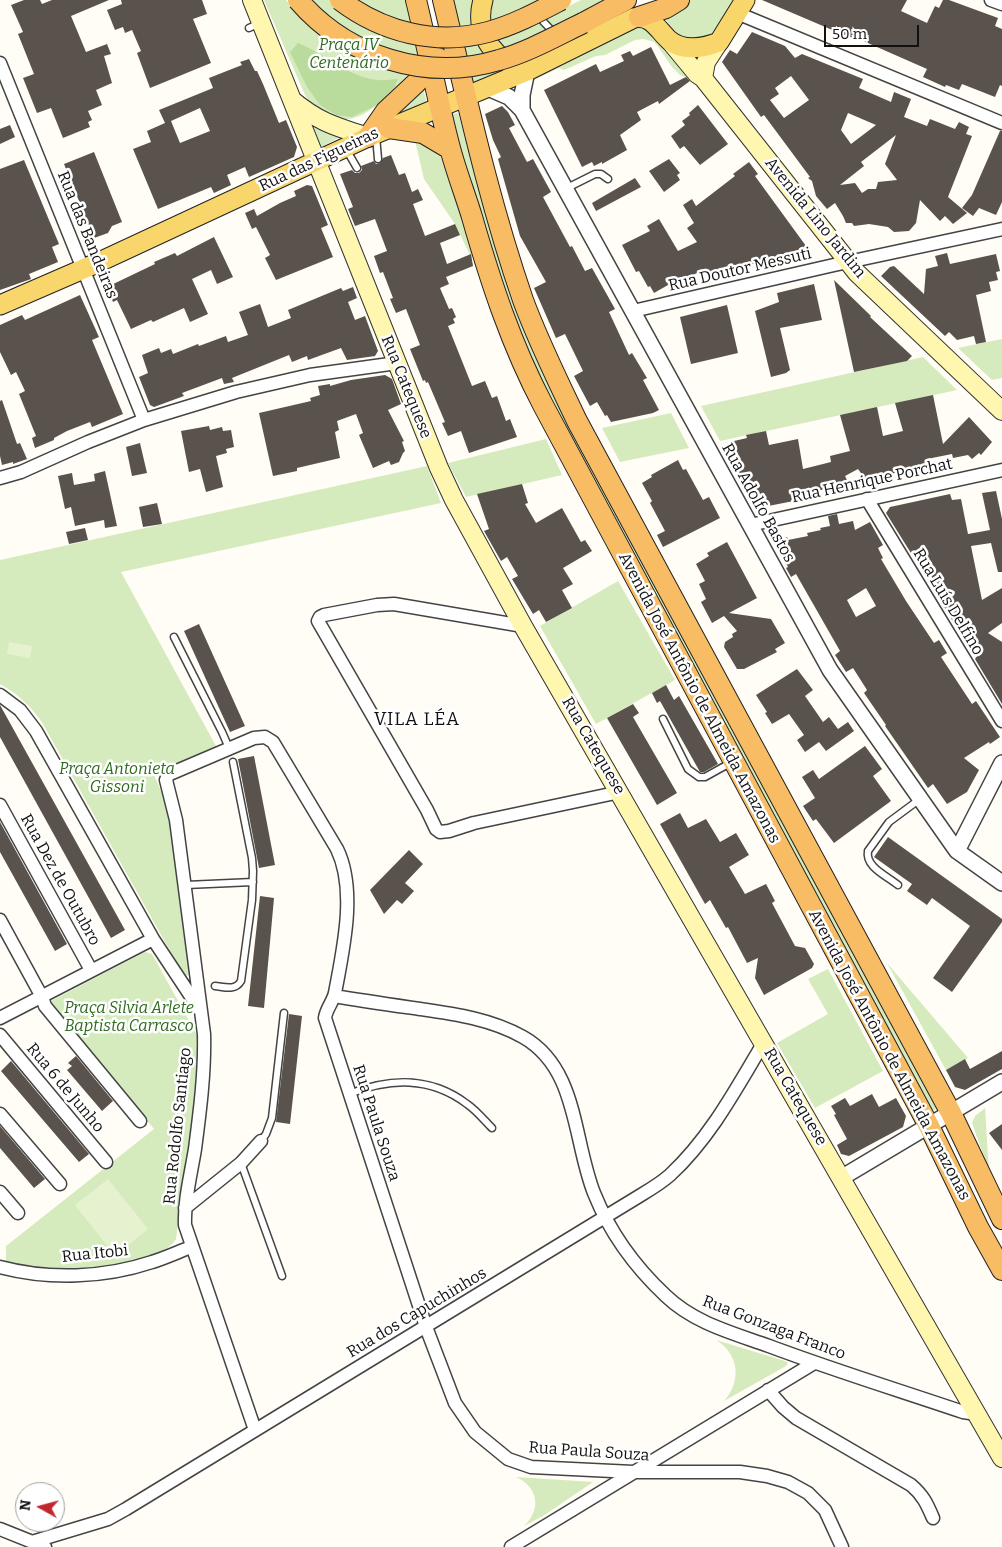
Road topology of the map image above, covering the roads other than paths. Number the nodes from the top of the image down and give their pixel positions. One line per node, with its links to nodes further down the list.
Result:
1 (252, 0): 25 (main road, Rua Catequese)
2 (298, 0): 8 (highway, bridge)
3 (340, 0): 7 (highway, bridge)
4 (416, 0): 19 (highway, Avenida José Antônio de Almeida Amazonas)
5 (443, 0): 16 (highway, Avenida José Antônio de Almeida Amazonas)
6 (483, 0): 21 (main road)
7 (562, 0)
8 (626, 0)
9 (679, 0): 14 (highway)
10 (991, 0): 11 (street)
11 (1002, 4)
12 (741, 6): 17 (main road); 28 (street)
13 (531, 9): 18 (lane)
14 (638, 17): 15 (main road, Avenida Lino Jardim); 18 (main road, Rua das Figueiras)
15 (669, 40): 17 (main road); 22 (main road, Avenida Lino Jardim)
16 (453, 42): 19 (highway); 24 (highway, Avenida José Antônio de Almeida Amazonas)
17 (719, 42): 22 (main road)
18 (566, 46): 21 (main road, Rua das Figueiras)
19 (432, 66): 26 (highway, Avenida José Antônio de Almeida Amazonas); 29 (highway)
20 (1, 67): 39 (street, Rua das Bandeiras)
21 (528, 71): 23 (main road, Rua das Figueiras); 27 (street)
22 (704, 78): 38 (main road, Avenida Lino Jardim)
23 (488, 88): 24 (main road, Rua das Figueiras); 27 (street, Rua Adolfo Bastos)
24 (465, 97): 26 (main road, Rua das Figueiras); 79 (highway, Avenida José Antônio de Almeida Amazonas)
25 (292, 100): 29 (main road); 33 (main road, Rua Catequese)
26 (440, 107): 29 (main road, Rua das Figueiras); 31 (highway, Avenida José Antônio de Almeida Amazonas)
27 (522, 110): 36 (street, Rua Adolfo Bastos)
28 (1002, 123)
29 (378, 133): 30 (main road, Rua das Figueiras); 31 (highway); 32 (lane)
30 (345, 148): 33 (main road, Rua das Figueiras); 34 (lane)
31 (450, 149): 55 (highway, Avenida José Antônio de Almeida Amazonas)
32 (378, 160)
33 (316, 162): 39 (main road, Rua das Figueiras); 42 (main road, Rua Catequese)
34 (357, 168)
35 (608, 179): 36 (lane)
36 (565, 189): 41 (street, Rua Adolfo Bastos)
37 (1002, 229): 38 (street, Rua Doutor Messuti)
38 (848, 262): 41 (street, Rua Doutor Messuti); 43 (main road, Avenida Lino Jardim)
39 (83, 270): 40 (main road, Rua das Figueiras); 44 (street, Rua das Bandeiras)
40 (0, 305)
41 (633, 311): 48 (street, Rua Adolfo Bastos)
42 (397, 363): 44 (street); 49 (main road, Rua Catequese)
43 (1002, 411)
44 (144, 420): 46 (street)
45 (1002, 470): 47 (street, Rua Henrique Porchat)
46 (0, 478)
47 (866, 499): 48 (street, Rua Henrique Porchat); 53 (street, Rua Luís Delfino)
48 (750, 525): 59 (street, Rua Adolfo Bastos)
49 (523, 626): 58 (main road, Rua Catequese); 58 (street)
50 (174, 637): 54 (lane)
51 (0, 695): 67 (street, Rua Rodolfo Santiago)
52 (663, 720): 55 (lane)
53 (1002, 721)
54 (229, 748): 64 (street, Rua Paula Souza); 71 (street, Rua Paula Souza)
55 (733, 761): 82 (highway, Avenida José Antônio de Almeida Amazonas)
56 (233, 762): 62 (lane)
57 (1002, 763): 61 (street)
58 (620, 792): 76 (main road, Rua Catequese)
59 (920, 799): 61 (street, Rua Adolfo Bastos); 65 (lane)
60 (0, 805): 68 (street, Rua Dez de Outubro)
61 (957, 851): 63 (street, Rua Adolfo Bastos)
62 (253, 882): 64 (lane); 69 (lane)
63 (1002, 883)
64 (186, 885): 72 (street)
65 (898, 885)
66 (0, 920): 70 (street)
67 (153, 939): 68 (street); 72 (street, Rua Rodolfo Santiago)
68 (91, 970): 70 (street)
69 (215, 986)
70 (42, 996): 74 (street); 81 (street)
71 (335, 996): 78 (street, Rua Paula Souza); 92 (street, Rua Gonzaga Franco)
72 (201, 1012): 90 (street, Rua Rodolfo Santiago)
73 (284, 1013): 84 (lane)
74 (0, 1018)
75 (0, 1036): 85 (street, Rua 6 de Junho)
76 (764, 1042): 87 (main road, Rua Catequese); 92 (street, Rua dos Capuchinhos)
77 (1002, 1082): 79 (street)
78 (350, 1094): 83 (lane); 98 (street, Rua Paula Souza)
79 (951, 1113): 82 (street); 93 (highway, Avenida José Antônio de Almeida Amazonas)
80 (0, 1114): 88 (street)
81 (140, 1121)
82 (929, 1126): 87 (street); 96 (highway, Avenida José Antônio de Almeida Amazonas)
83 (492, 1128)
84 (262, 1141): 86 (street)
85 (106, 1162)
86 (241, 1163): 90 (street); 97 (lane)
87 (841, 1178): 101 (main road, Rua Catequese)
88 (60, 1184)
89 (0, 1192): 91 (street)
90 (185, 1208): 94 (street, Rua Rodolfo Santiago)
91 (18, 1214)
92 (605, 1218): 98 (street, Rua dos Capuchinhos); 99 (street, Rua Gonzaga Franco)
93 (1002, 1219)
94 (191, 1246): 95 (street, Rua Itobi); 102 (street, Rua Rodolfo Santiago)
95 (0, 1267)
96 (1002, 1270)
97 (282, 1276)
98 (426, 1327): 102 (street, Rua dos Capuchinhos); 104 (street, Rua Paula Souza)
99 (814, 1362): 100 (street); 101 (street, Rua Gonzaga Franco)
100 (768, 1390): 104 (street); 105 (street)
101 (977, 1414): 103 (main road, Rua Catequese)
102 (255, 1430): 107 (street, Rua dos Capuchinhos)
103 (1002, 1458)
104 (633, 1472): 109 (street); 110 (street, Rua Paula Souza)
105 (933, 1518)
106 (0, 1529): 107 (street)
107 (32, 1542): 108 (street)
108 (45, 1547)
109 (510, 1547)
110 (842, 1547)

